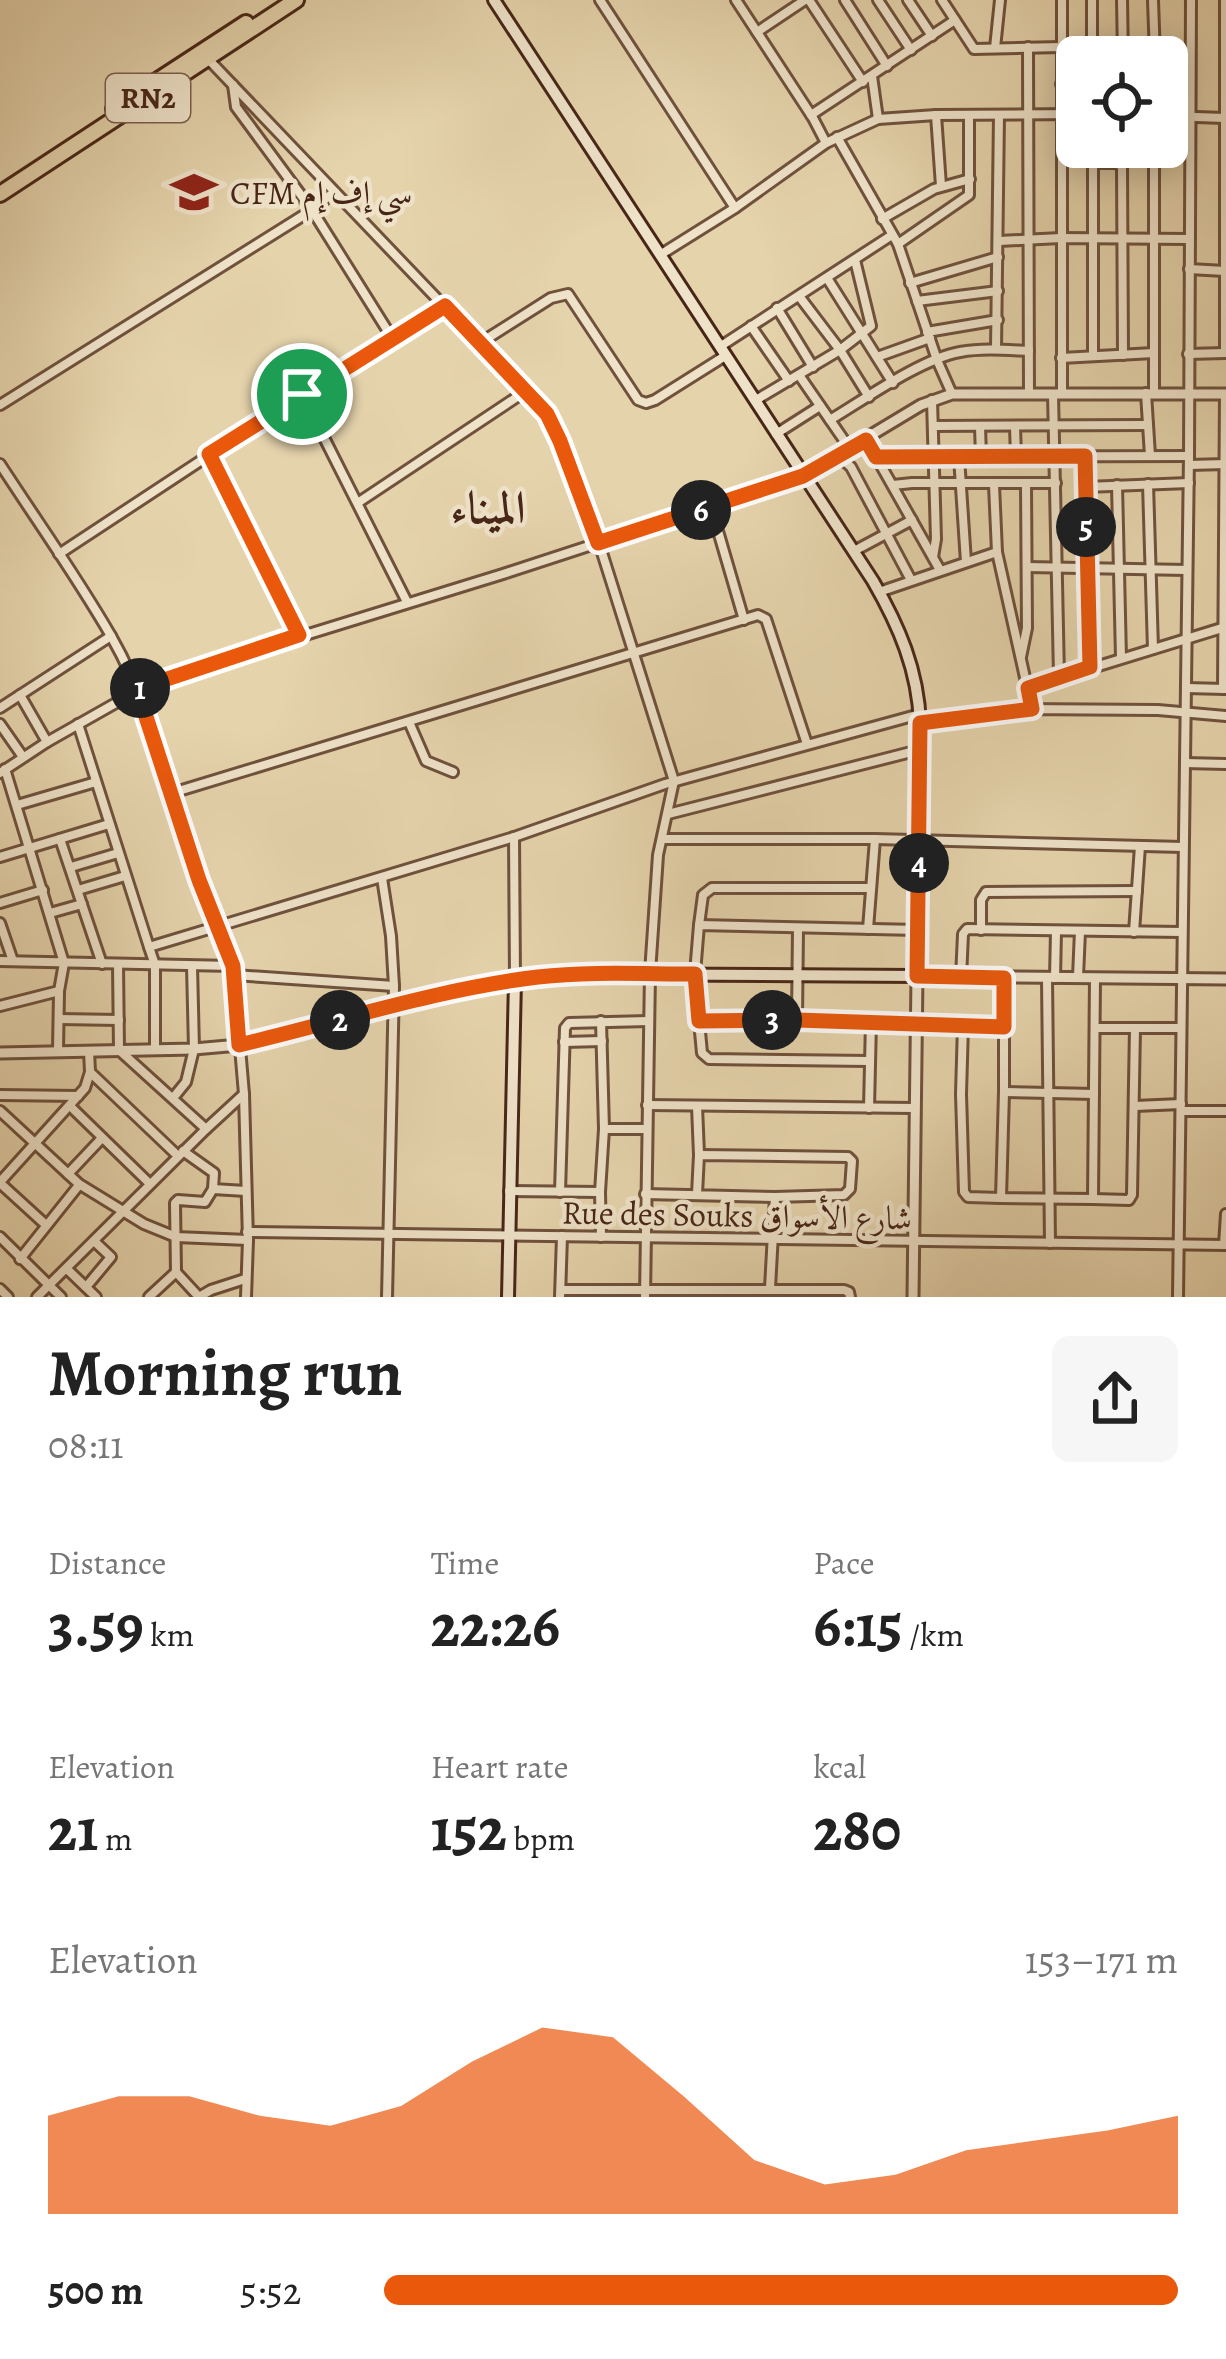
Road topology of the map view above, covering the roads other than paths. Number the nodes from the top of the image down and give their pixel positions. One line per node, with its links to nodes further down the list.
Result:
1 (280, 0): 52 (highway, RN2)
2 (296, 0): 31 (highway, RN2)
3 (494, 0): 68 (main road)
4 (600, 0): 56 (street)
5 (736, 0): 20 (street)
6 (807, 0): 20 (street); 34 (street)
7 (845, 0): 32 (street)
8 (878, 0): 29 (street)
9 (908, 0): 21 (street)
10 (942, 0): 18 (street)
11 (1000, 0): 28 (street)
12 (1062, 0): 22 (street)
13 (1092, 0): 23 (street)
14 (1122, 0): 24 (street)
15 (1153, 0): 25 (street)
16 (1191, 0): 43 (street)
17 (1226, 0): 19 (street)
18 (955, 20): 21 (street); 28 (street)
19 (1226, 24): 30 (street)
20 (757, 32): 39 (street)
21 (932, 36): 29 (street)
22 (1062, 36)
23 (1093, 36)
24 (1123, 36)
25 (1154, 36)
26 (1028, 47): 27 (street); 28 (street); 37 (street)
27 (1056, 47)
28 (995, 48)
29 (911, 50): 32 (street)
30 (1226, 55): 36 (street)
31 (208, 59): 35 (street); 55 (highway, RN2)
32 (887, 66): 33 (street)
33 (872, 76): 34 (street); 45 (street)
34 (862, 82): 39 (street)
35 (234, 83): 54 (street); 57 (street)
36 (1226, 84): 44 (street)
37 (1030, 114): 38 (street); 42 (street); 65 (street)
38 (1056, 114)
39 (811, 115): 47 (street)
40 (936, 115): 41 (street); 45 (street); 53 (street)
41 (969, 115): 42 (street); 51 (street)
42 (999, 115): 66 (street)
43 (1190, 117): 44 (street); 63 (street)
44 (1225, 118): 48 (street)
45 (878, 119): 46 (street)
46 (837, 137): 47 (street); 58 (street)
47 (826, 143): 56 (street)
48 (1225, 154): 67 (street)
49 (1061, 168): 59 (street)
50 (1154, 168): 62 (street)
51 (970, 179): 53 (street); 64 (street)
52 (0, 184)
53 (940, 186): 58 (street)
54 (334, 192): 57 (street); 78 (street)
55 (0, 194)
56 (735, 208): 68 (street)
57 (312, 210): 84 (street); 113 (street)
58 (882, 219): 64 (street)
59 (1061, 238): 60 (street); 65 (street); 96 (street)
60 (1091, 238): 61 (street); 61 (street); 94 (street)
61 (1123, 238): 62 (street); 93 (street)
62 (1153, 238): 63 (street); 90 (street)
63 (1189, 239): 71 (street)
64 (895, 240): 70 (street); 74 (street)
65 (1030, 240): 66 (street); 89 (street)
66 (1000, 241): 69 (street)
67 (1226, 241): 72 (street)
68 (660, 255): 88 (main road)
69 (998, 257): 74 (street); 75 (street)
70 (855, 260): 73 (street); 82 (street)
71 (1189, 269): 72 (street); 92 (street)
72 (1225, 271): 91 (street)
73 (827, 278): 76 (street); 82 (street)
74 (910, 284): 77 (street)
75 (998, 291): 77 (street); 80 (street)
76 (800, 296): 79 (street); 86 (street)
77 (916, 302): 83 (street)
78 (445, 306): 84 (street); 85 (street)
79 (776, 308): 81 (street); 98 (street)
80 (998, 320): 83 (street); 87 (street)
81 (751, 326): 88 (street); 100 (street)
82 (862, 333): 86 (street); 95 (street)
83 (928, 335): 95 (street); 97 (street)
84 (394, 340): 106 (street)
85 (480, 343): 88 (street); 102 (street)
86 (840, 350): 98 (street); 110 (street)
87 (996, 350): 89 (street); 97 (street)
88 (722, 351): 112 (main road)
89 (1029, 351): 103 (street)
90 (1154, 353): 93 (street); 104 (street)
91 (1226, 353): 92 (street)
92 (1188, 354): 105 (street)
93 (1123, 355): 94 (street)
94 (1093, 356): 96 (street)
95 (877, 357): 101 (street)
96 (1061, 358): 108 (street)
97 (937, 360): 101 (street); 107 (street)
98 (813, 367): 99 (street)
99 (800, 375): 100 (street); 114 (street)
100 (789, 381): 112 (street)
101 (893, 383): 110 (street)
102 (526, 391): 149 (street); 153 (street)
103 (1029, 392): 107 (street); 108 (street)
104 (1150, 393): 105 (street); 108 (street); 116 (street)
105 (1188, 393): 109 (street); 134 (street)
106 (302, 394): 124 (street); 149 (street)
107 (952, 394): 111 (street)
108 (1057, 394): 120 (street)
109 (1226, 394): 136 (street)
110 (869, 397): 115 (street)
111 (932, 399): 117 (street); 122 (street)
112 (754, 401): 121 (main road)
113 (0, 406)
114 (820, 406): 115 (street); 121 (street)
115 (830, 420): 123 (street)
116 (1148, 425): 120 (street); 130 (street)
117 (933, 426): 118 (street); 126 (street)
118 (980, 426): 119 (street); 133 (street)
119 (1015, 427): 120 (street); 127 (street)
120 (1055, 427): 128 (street)
121 (776, 434): 137 (main road)
122 (866, 440): 123 (street); 131 (street)
123 (850, 449): 125 (street)
124 (209, 454): 156 (street); 174 (street)
125 (839, 455): 137 (street); 152 (street)
126 (933, 456): 131 (street); 132 (street); 139 (street)
127 (1016, 456): 128 (street); 133 (street)
128 (1055, 456): 129 (street); 141 (street)
129 (1085, 456): 130 (street); 147 (street)
130 (1150, 456): 134 (street)
131 (876, 457): 143 (street)
132 (959, 457): 133 (street); 140 (street)
133 (981, 457)
134 (1189, 460): 136 (street); 138 (street)
135 (0, 464): 156 (street)
136 (1226, 464): 148 (street)
137 (803, 476): 150 (street); 154 (main road)
138 (1189, 483): 142 (street); 166 (street)
139 (933, 484): 140 (street); 143 (street); 158 (street)
140 (961, 484): 144 (street); 159 (street)
141 (1056, 484): 145 (street); 161 (street)
142 (1148, 484): 146 (street); 164 (street)
143 (892, 485): 151 (street)
144 (994, 485): 145 (street); 155 (street)
145 (1026, 485): 160 (street)
146 (1117, 485): 147 (street); 163 (street)
147 (1085, 487): 162 (street)
148 (1226, 491): 157 (street)
149 (359, 502): 170 (street)
150 (711, 507): 153 (street); 172 (street)
151 (912, 520): 152 (street); 158 (street)
152 (884, 533): 154 (street); 167 (street)
153 (598, 543): 170 (street); 178 (street)
154 (854, 550): 168 (main road)
155 (997, 552): 159 (street); 171 (street)
156 (59, 554): 175 (street)
157 (1226, 556): 173 (street)
158 (933, 557): 165 (street)
159 (966, 562): 165 (street)
160 (1028, 567): 161 (street); 169 (street)
161 (1057, 568): 162 (street); 182 (street)
162 (1087, 568): 163 (street); 181 (street)
163 (1119, 568): 164 (street); 180 (street)
164 (1150, 569): 166 (street); 177 (street)
165 (940, 570): 167 (street)
166 (1187, 570): 176 (street)
167 (911, 580): 168 (street)
168 (879, 592): 192 (main road)
169 (1028, 600): 171 (street); 179 (street)
170 (407, 602): 174 (street)
171 (1008, 602): 179 (street)
172 (744, 620): 178 (street); 197 (street)
173 (1225, 627): 176 (street); 186 (street)
174 (299, 635): 185 (street)
175 (111, 636): 185 (street); 187 (street)
176 (1186, 639): 177 (street); 184 (street)
177 (1153, 649): 180 (street)
178 (635, 654): 193 (street); 204 (street)
179 (1021, 658): 183 (street)
180 (1121, 658): 181 (street)
181 (1090, 667): 182 (street)
182 (1059, 676): 183 (street)
183 (1028, 688): 189 (street)
184 (1186, 688): 186 (street); 190 (street)
185 (137, 689): 195 (street); 206 (street)
186 (1225, 689)
187 (20, 695): 188 (street); 196 (street)
188 (0, 708)
189 (1032, 709): 190 (street); 192 (street)
190 (1185, 712): 191 (street); 200 (street)
191 (1226, 716)
192 (920, 719): 197 (street); 198 (main road)
193 (409, 722): 203 (street); 206 (street)
194 (0, 724): 199 (street)
195 (78, 724): 196 (street); 205 (street)
196 (47, 742): 199 (street)
197 (807, 744): 204 (street)
198 (919, 750): 208 (street); 214 (main road)
199 (23, 757): 202 (street)
200 (1185, 763): 201 (street); 216 (street)
201 (1226, 764)
202 (3, 771): 207 (street)
203 (453, 772)
204 (674, 781): 208 (street); 210 (street)
205 (96, 782): 207 (street); 209 (street)
206 (172, 793): 232 (street)
207 (17, 806): 217 (street)
208 (668, 814): 212 (street)
209 (109, 824): 211 (street); 218 (street)
210 (514, 837): 222 (street); 260 (street)
211 (60, 839): 217 (street); 220 (street)
212 (662, 839): 213 (street); 249 (street)
213 (875, 839): 214 (street); 223 (street)
214 (920, 840): 215 (street); 235 (main road)
215 (1140, 846): 216 (street); 226 (street)
216 (1184, 847): 240 (street)
217 (30, 848): 219 (street); 224 (street)
218 (118, 853): 220 (street); 221 (street)
219 (0, 856)
220 (71, 867): 225 (street)
221 (125, 876): 225 (street); 241 (street)
222 (382, 878): 232 (street); 261 (street)
223 (871, 888): 231 (street); 234 (street)
224 (43, 890): 227 (street); 229 (street)
225 (78, 890): 228 (street)
226 (1137, 891): 236 (street); 239 (street)
227 (0, 903)
228 (82, 904): 229 (street); 245 (street)
229 (50, 914): 244 (street)
230 (0, 922): 243 (street)
231 (699, 925): 233 (street); 250 (street)
232 (220, 927): 241 (street); 248 (street)
233 (798, 928): 234 (street); 251 (street)
234 (868, 928): 235 (street)
235 (918, 930): 252 (main road)
236 (981, 930): 237 (street); 254 (street)
237 (1056, 931): 238 (street); 256 (street)
238 (1079, 931): 239 (street); 253 (street)
239 (1134, 932): 240 (street)
240 (1182, 932): 258 (street)
241 (149, 947): 246 (street)
242 (0, 961): 243 (street)
243 (14, 961): 244 (street)
244 (64, 963): 245 (street); 262 (street)
245 (109, 964): 246 (street); 266 (street)
246 (155, 965): 247 (street); 282 (street)
247 (192, 966): 248 (street); 283 (street)
248 (233, 970): 261 (street); 280 (street)
249 (650, 974): 250 (main road); 260 (main road); 269 (street)
250 (695, 974): 251 (main road); 270 (street)
251 (797, 974): 252 (main road); 267 (street)
252 (917, 976): 254 (street); 272 (street)
253 (1078, 977): 256 (street); 257 (street)
254 (962, 978): 255 (street)
255 (1004, 978): 256 (street); 274 (street)
256 (1051, 978): 290 (street)
257 (1095, 978): 258 (street); 275 (street)
258 (1182, 978): 259 (street); 277 (street)
259 (1226, 979)
260 (515, 980): 264 (street); 318 (main road)
261 (394, 986): 264 (street)
262 (59, 991): 263 (street); 265 (street)
263 (0, 1006)
264 (393, 1007): 280 (street); 330 (street)
265 (58, 1019): 266 (street); 284 (street)
266 (118, 1020): 281 (street)
267 (797, 1020): 270 (street); 271 (street)
268 (602, 1021): 269 (street); 278 (street); 279 (street)
269 (649, 1021): 296 (street)
270 (699, 1021): 287 (street)
271 (871, 1022): 272 (street); 287 (street)
272 (916, 1022): 273 (street); 302 (street)
273 (963, 1024): 274 (street); 324 (street)
274 (1004, 1027): 289 (street)
275 (1096, 1028): 276 (street); 292 (street)
276 (1135, 1028): 277 (street); 299 (street)
277 (1181, 1028): 300 (street)
278 (602, 1041): 279 (street); 306 (street)
279 (564, 1042): 319 (street)
280 (239, 1045): 283 (street); 291 (street)
281 (119, 1049): 282 (street); 285 (street); 295 (street)
282 (155, 1049): 283 (street)
283 (194, 1049): 295 (street)
284 (58, 1050): 285 (street); 286 (street)
285 (89, 1052): 288 (street)
286 (0, 1053)
287 (870, 1061): 301 (street)
288 (90, 1072): 294 (street); 310 (street)
289 (1004, 1092): 290 (street); 324 (street)
290 (1048, 1093): 292 (street); 326 (street)
291 (244, 1094): 305 (street); 317 (street)
292 (1094, 1094): 325 (street)
293 (0, 1096): 294 (street)
294 (80, 1096): 297 (street)
295 (173, 1097): 305 (street)
296 (647, 1105): 298 (street); 307 (street)
297 (70, 1106): 308 (street); 309 (street)
298 (697, 1106): 301 (street); 311 (street)
299 (1135, 1106): 300 (street); 325 (street)
300 (1182, 1107): 303 (street); 342 (street)
301 (869, 1108): 302 (street)
302 (914, 1108): 340 (street)
303 (1226, 1111)
304 (2, 1116): 309 (street)
305 (206, 1129): 310 (street)
306 (604, 1129): 307 (street); 320 (street)
307 (647, 1129): 321 (street)
308 (102, 1138): 312 (street); 315 (street)
309 (36, 1144): 312 (street); 313 (street)
310 (181, 1153): 315 (street); 316 (street)
311 (699, 1155): 322 (street); 323 (street)
312 (68, 1174): 314 (street)
313 (0, 1182): 329 (street)
314 (79, 1184): 327 (street); 329 (street)
315 (150, 1184): 327 (street)
316 (213, 1190): 317 (street); 334 (street)
317 (246, 1191): 331 (street)
318 (509, 1191): 319 (street); 332 (main road)
319 (560, 1192): 320 (street)
320 (600, 1192): 336 (street)
321 (645, 1194): 322 (street); 337 (street)
322 (697, 1194): 323 (street)
323 (775, 1196): 339 (street)
324 (1001, 1198): 326 (street)
325 (1093, 1199): 326 (street)
326 (1050, 1200): 341 (street)
327 (123, 1210): 334 (street); 338 (street)
328 (1226, 1214): 343 (street)
329 (46, 1225): 344 (street)
330 (388, 1234): 331 (street, Rue des Souks شارع الأسواق); 332 (street, Rue des Souks شارع الأسواق); 362 (street)
331 (247, 1236): 334 (street, Rue des Souks شارع الأسواق); 347 (street)
332 (508, 1236): 335 (street, Rue des Souks شارع الأسواق); 363 (main road)
333 (0, 1237): 344 (street)
334 (176, 1237): 346 (street)
335 (562, 1237): 336 (street, Rue des Souks شارع الأسواق); 353 (street)
336 (602, 1237): 337 (street, Rue des Souks شارع الأسواق)
337 (645, 1238): 339 (street, Rue des Souks شارع الأسواق); 354 (street)
338 (94, 1240): 345 (street); 349 (street)
339 (773, 1240): 340 (street, Rue des Souks شارع الأسواق); 350 (street)
340 (914, 1241): 341 (street, Rue des Souks شارع الأسواق); 365 (street)
341 (1051, 1243): 342 (street, Rue des Souks شارع الأسواق)
342 (1178, 1244): 343 (street, Rue des Souks شارع الأسواق); 366 (street)
343 (1225, 1245)
344 (20, 1259): 348 (street)
345 (67, 1268): 348 (street); 349 (street)
346 (176, 1272): 347 (street); 360 (street)
347 (244, 1279): 361 (street)
348 (48, 1286): 357 (street); 358 (street)
349 (86, 1287): 359 (street)
350 (770, 1288): 355 (street); 364 (street)
351 (0, 1289): 356 (street)
352 (600, 1292): 353 (street); 354 (street)
353 (560, 1293)
354 (645, 1293): 355 (street)
355 (695, 1293)
356 (8, 1297)
357 (38, 1297)
358 (61, 1297)
359 (96, 1297)
360 (148, 1297)
361 (246, 1297)
362 (387, 1297)
363 (508, 1297)
364 (850, 1297)
365 (914, 1297)
366 (1178, 1297)

